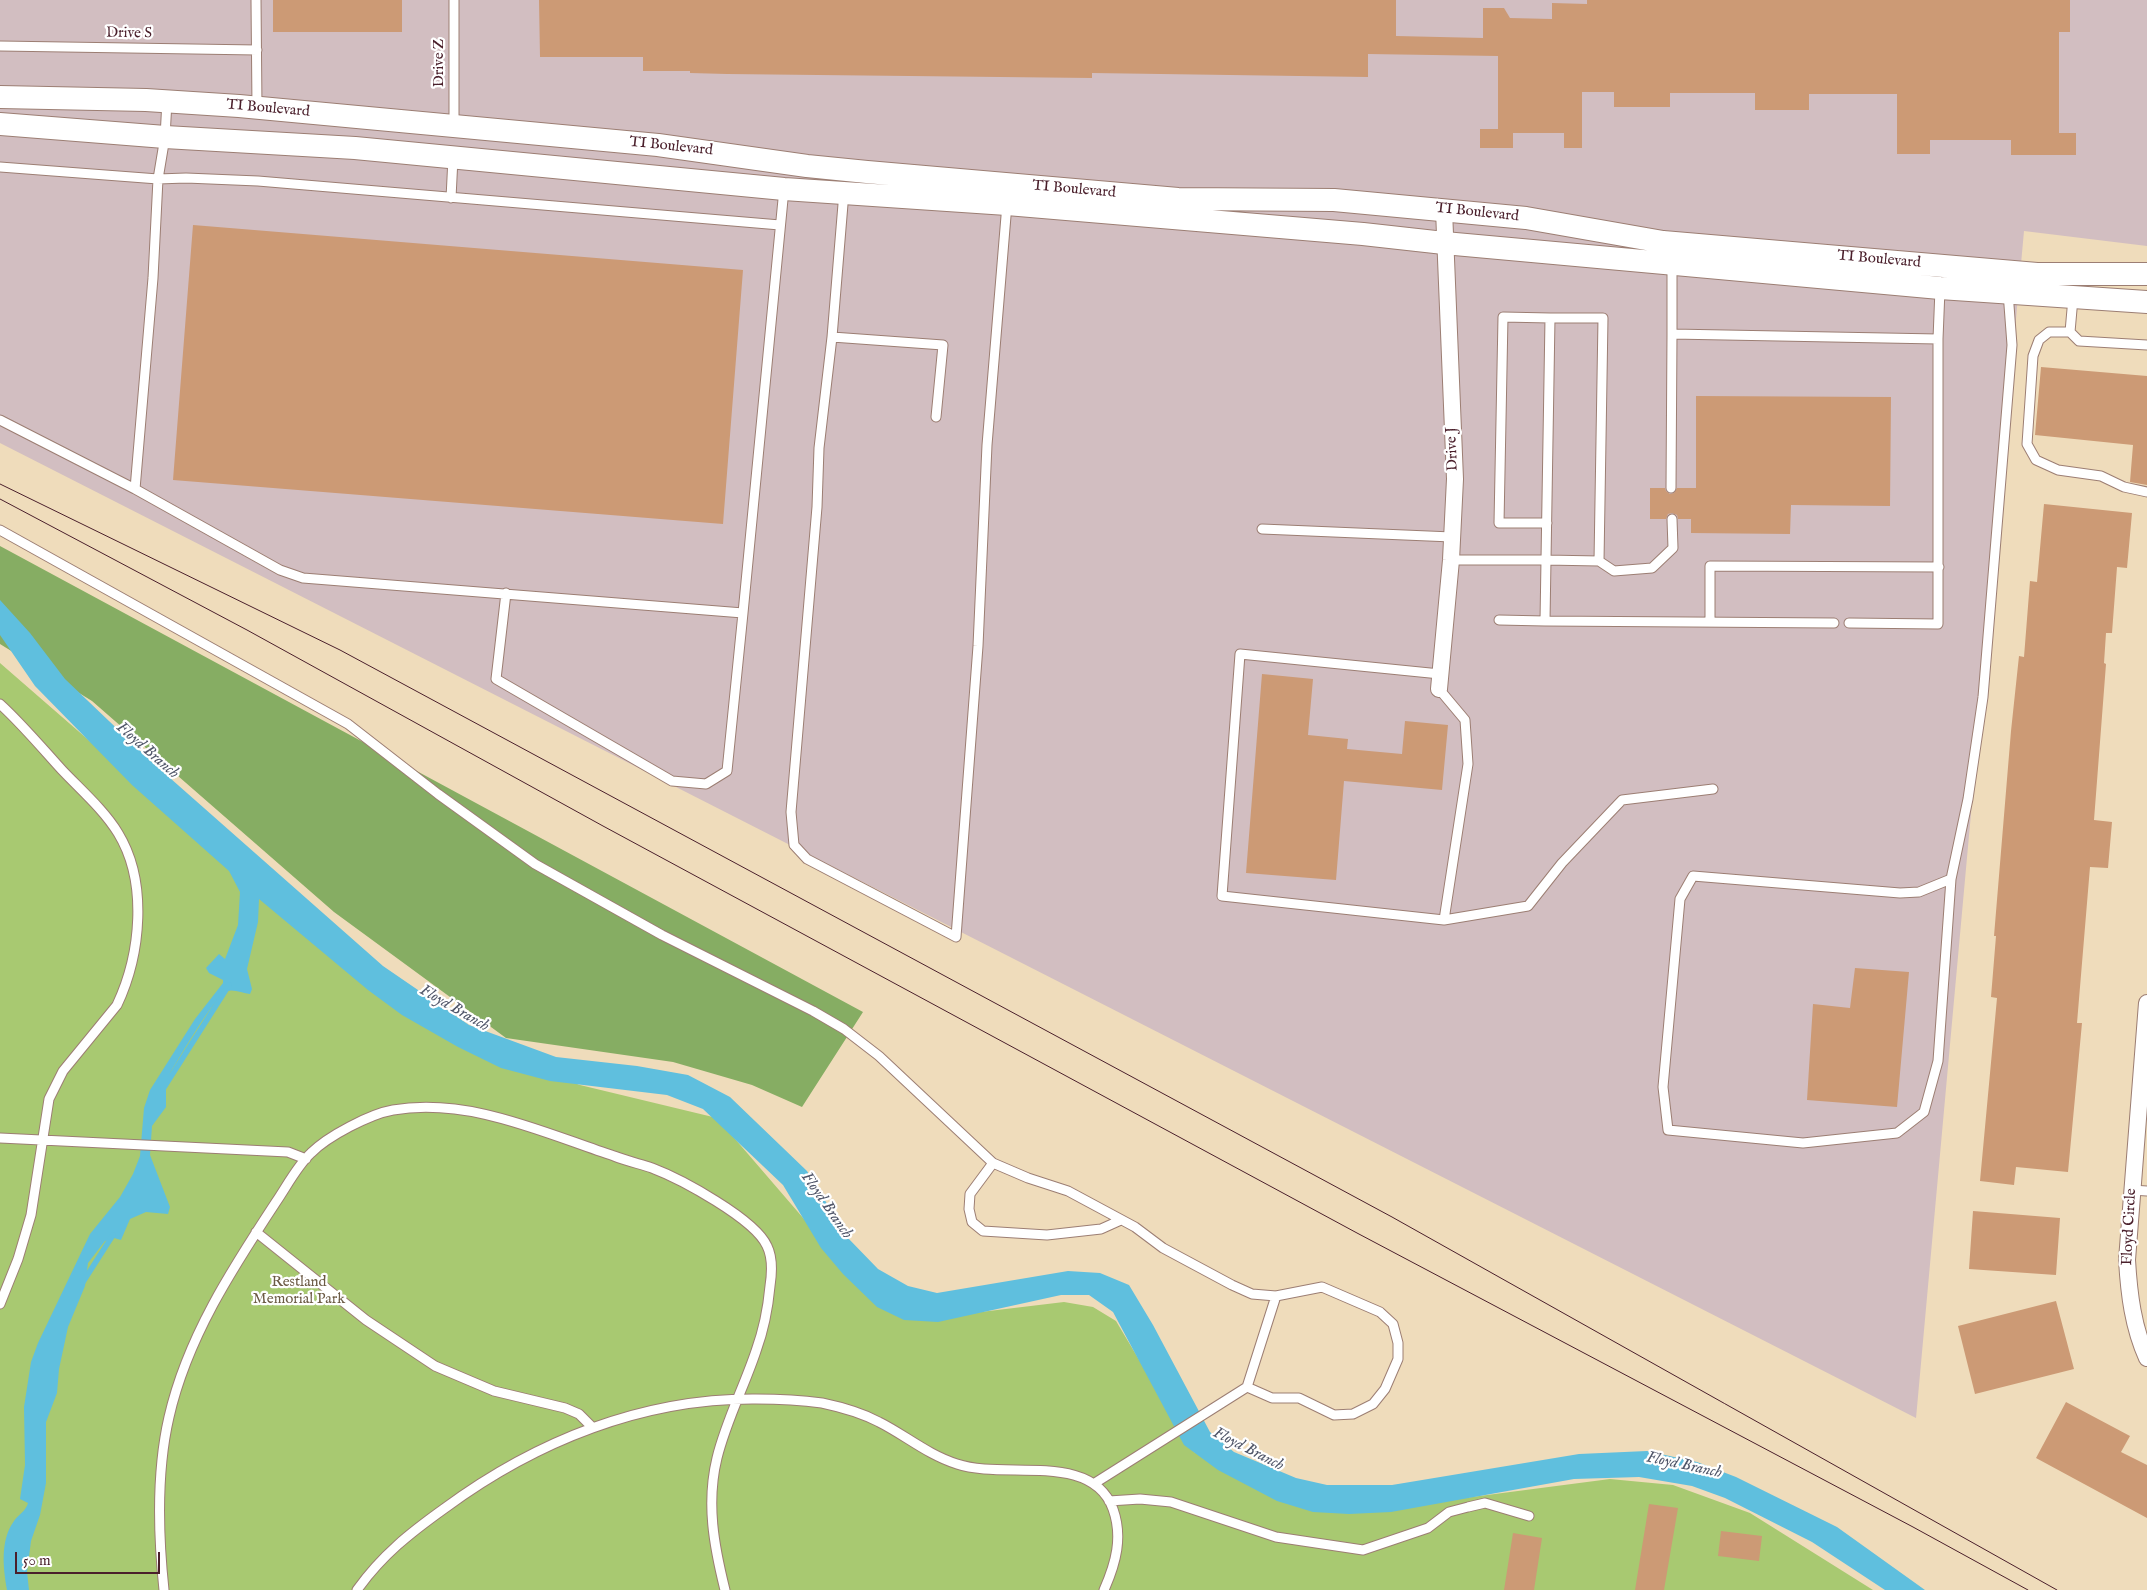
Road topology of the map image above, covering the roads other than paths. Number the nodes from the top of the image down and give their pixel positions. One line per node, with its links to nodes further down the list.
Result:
1 (256, 0): 4 (lane)
2 (454, 0): 9 (lane, Drive Z)
3 (0, 46): 4 (lane, Drive S)
4 (257, 50): 7 (lane)
5 (0, 97): 6 (street, TI Boulevard)
6 (167, 101): 7 (street, TI Boulevard); 10 (lane)
7 (256, 108): 9 (street, TI Boulevard)
8 (0, 124): 10 (street, TI Boulevard)
9 (454, 127): 11 (street); 18 (street, TI Boulevard)
10 (165, 137): 11 (street, TI Boulevard); 13 (lane)
11 (453, 158): 14 (street, TI Boulevard); 16 (lane)
12 (0, 167): 13 (lane)
13 (158, 179): 16 (lane); 37 (lane)
14 (784, 189): 15 (street, TI Boulevard); 19 (lane)
15 (844, 192): 17 (street, TI Boulevard); 31 (lane)
16 (451, 198): 19 (lane)
17 (1007, 204): 20 (street, TI Boulevard); 31 (lane)
18 (1444, 210): 20 (street, Drive J); 22 (street, TI Boulevard)
19 (780, 225): 49 (lane)
20 (1444, 243): 21 (street, TI Boulevard); 43 (street, Drive J)
21 (1672, 263): 24 (street, TI Boulevard); 30 (lane)
22 (2009, 272): 23 (street, TI Boulevard); 25 (lane)
23 (2147, 274)
24 (1940, 288): 25 (street, TI Boulevard); 32 (lane)
25 (2008, 294): 26 (street, TI Boulevard); 58 (lane)
26 (2073, 298): 27 (street, TI Boulevard); 29 (lane)
27 (2147, 302)
28 (1550, 318): 40 (lane); 40 (lane); 46 (lane)
29 (2070, 332): 33 (lane); 38 (lane)
30 (1672, 334): 32 (lane); 36 (lane)
31 (832, 337): 34 (lane)
32 (1938, 339): 47 (lane)
33 (2147, 345)
34 (936, 417)
35 (0, 420): 37 (lane)
36 (1671, 488)
37 (135, 489): 48 (lane)
38 (2147, 492)
39 (1672, 519): 46 (lane)
40 (1547, 523): 45 (lane)
41 (1262, 529): 43 (lane)
42 (0, 530): 65 (lane)
43 (1452, 537): 44 (street, Drive J)
44 (1451, 560): 45 (lane); 55 (street, Drive J)
45 (1546, 560): 46 (lane); 51 (lane)
46 (1598, 561)
47 (1939, 567): 52 (lane); 54 (lane)
48 (506, 593): 49 (lane); 49 (lane)
49 (744, 613)
50 (1500, 620): 51 (lane)
51 (1545, 621): 52 (lane)
52 (1710, 622): 53 (lane)
53 (1834, 623)
54 (1849, 623)
55 (1440, 681): 59 (lane); 59 (lane)
56 (0, 704): 63 (lane)
57 (1713, 789): 59 (lane)
58 (1951, 879): 58 (lane)
59 (1444, 920)
60 (2147, 1003): 61 (street, Floyd Circle)
61 (2145, 1054): 66 (street, Floyd Circle)
62 (0, 1138): 63 (lane)
63 (42, 1140): 64 (lane); 70 (lane)
64 (306, 1159): 68 (lane); 73 (lane)
65 (993, 1163): 67 (lane); 67 (lane)
66 (2140, 1190): 71 (street, Floyd Circle)
67 (1121, 1220): 69 (lane)
68 (256, 1232): 74 (lane); 78 (lane)
69 (1276, 1296): 72 (lane); 72 (lane)
70 (0, 1304)
71 (2147, 1358)
72 (1246, 1387): 75 (lane)
73 (737, 1399): 74 (lane); 75 (lane); 80 (lane)
74 (592, 1427): 79 (lane)
75 (1094, 1483): 76 (lane)
76 (1109, 1501): 77 (lane); 81 (lane)
77 (1529, 1516)
78 (164, 1590)
79 (357, 1590)
80 (725, 1590)
81 (1104, 1590)

